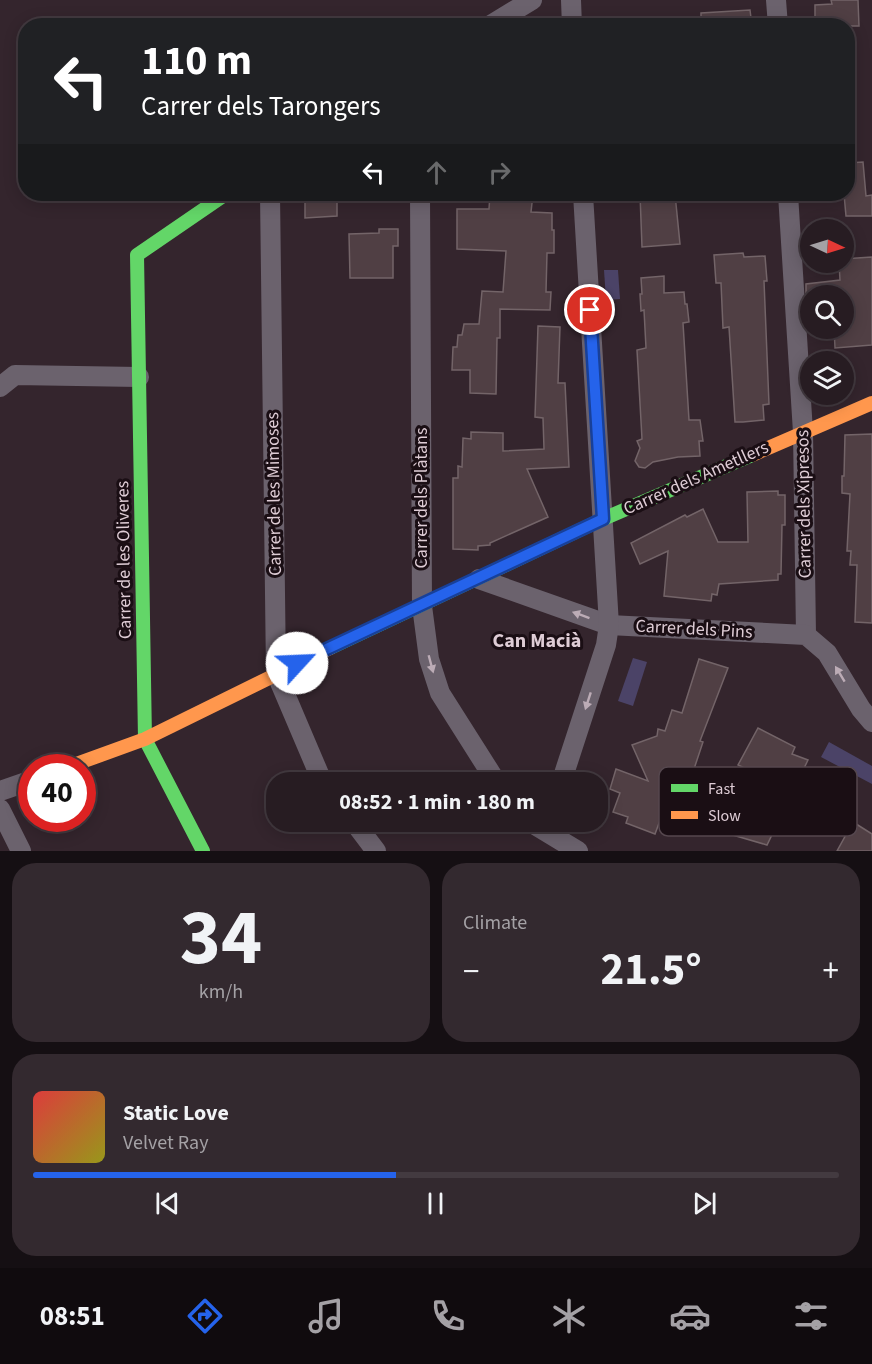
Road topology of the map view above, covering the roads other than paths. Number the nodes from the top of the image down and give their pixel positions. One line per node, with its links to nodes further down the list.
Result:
1 (532, 0): 4 (street)
2 (571, 0): 5 (street)
3 (776, 0): 6 (street)
4 (502, 18)
5 (572, 18)
6 (777, 18)
7 (216, 201): 12 (street, Carrer de les Oliveres)
8 (270, 201): 21 (street, Carrer de les Mimoses)
9 (420, 201): 18 (street, Carrer dels Plàtans)
10 (583, 201): 16 (street)
11 (788, 201): 15 (street, Carrer dels Xipresos)
12 (139, 378): 13 (street); 23 (street, Carrer de les Oliveres)
13 (0, 387)
14 (872, 403): 15 (street, Carrer dels Ametllers)
15 (803, 432): 16 (street, Carrer dels Ametllers); 20 (street, Carrer dels Xipresos)
16 (603, 519): 17 (street, Carrer dels Ametllers); 19 (street)
17 (479, 579): 18 (street, Carrer dels Ametllers); 19 (street, Carrer dels Pins, one-way to 17)
18 (422, 606): 21 (street, Carrer dels Ametllers); 26 (street, Carrer dels Plàtans, one-way to 26)
19 (609, 625): 20 (street, Carrer dels Pins); 27 (street, one-way to 27)
20 (806, 635): 22 (street, one-way to 20)
21 (276, 673): 23 (street, Carrer dels Ametllers); 25 (street, Carrer de les Mimoses)
22 (872, 722)
23 (145, 740): 24 (street, Carrer dels Ametllers); 34 (street, Carrer de les Oliveres)
24 (96, 757)
25 (318, 772)
26 (490, 772)
27 (565, 772)
28 (18, 785): 29 (street)
29 (0, 791)
30 (0, 809): 33 (street)
31 (362, 832): 35 (street)
32 (550, 832): 36 (street)
33 (21, 851)
34 (203, 851)
35 (376, 851)
36 (578, 851)

